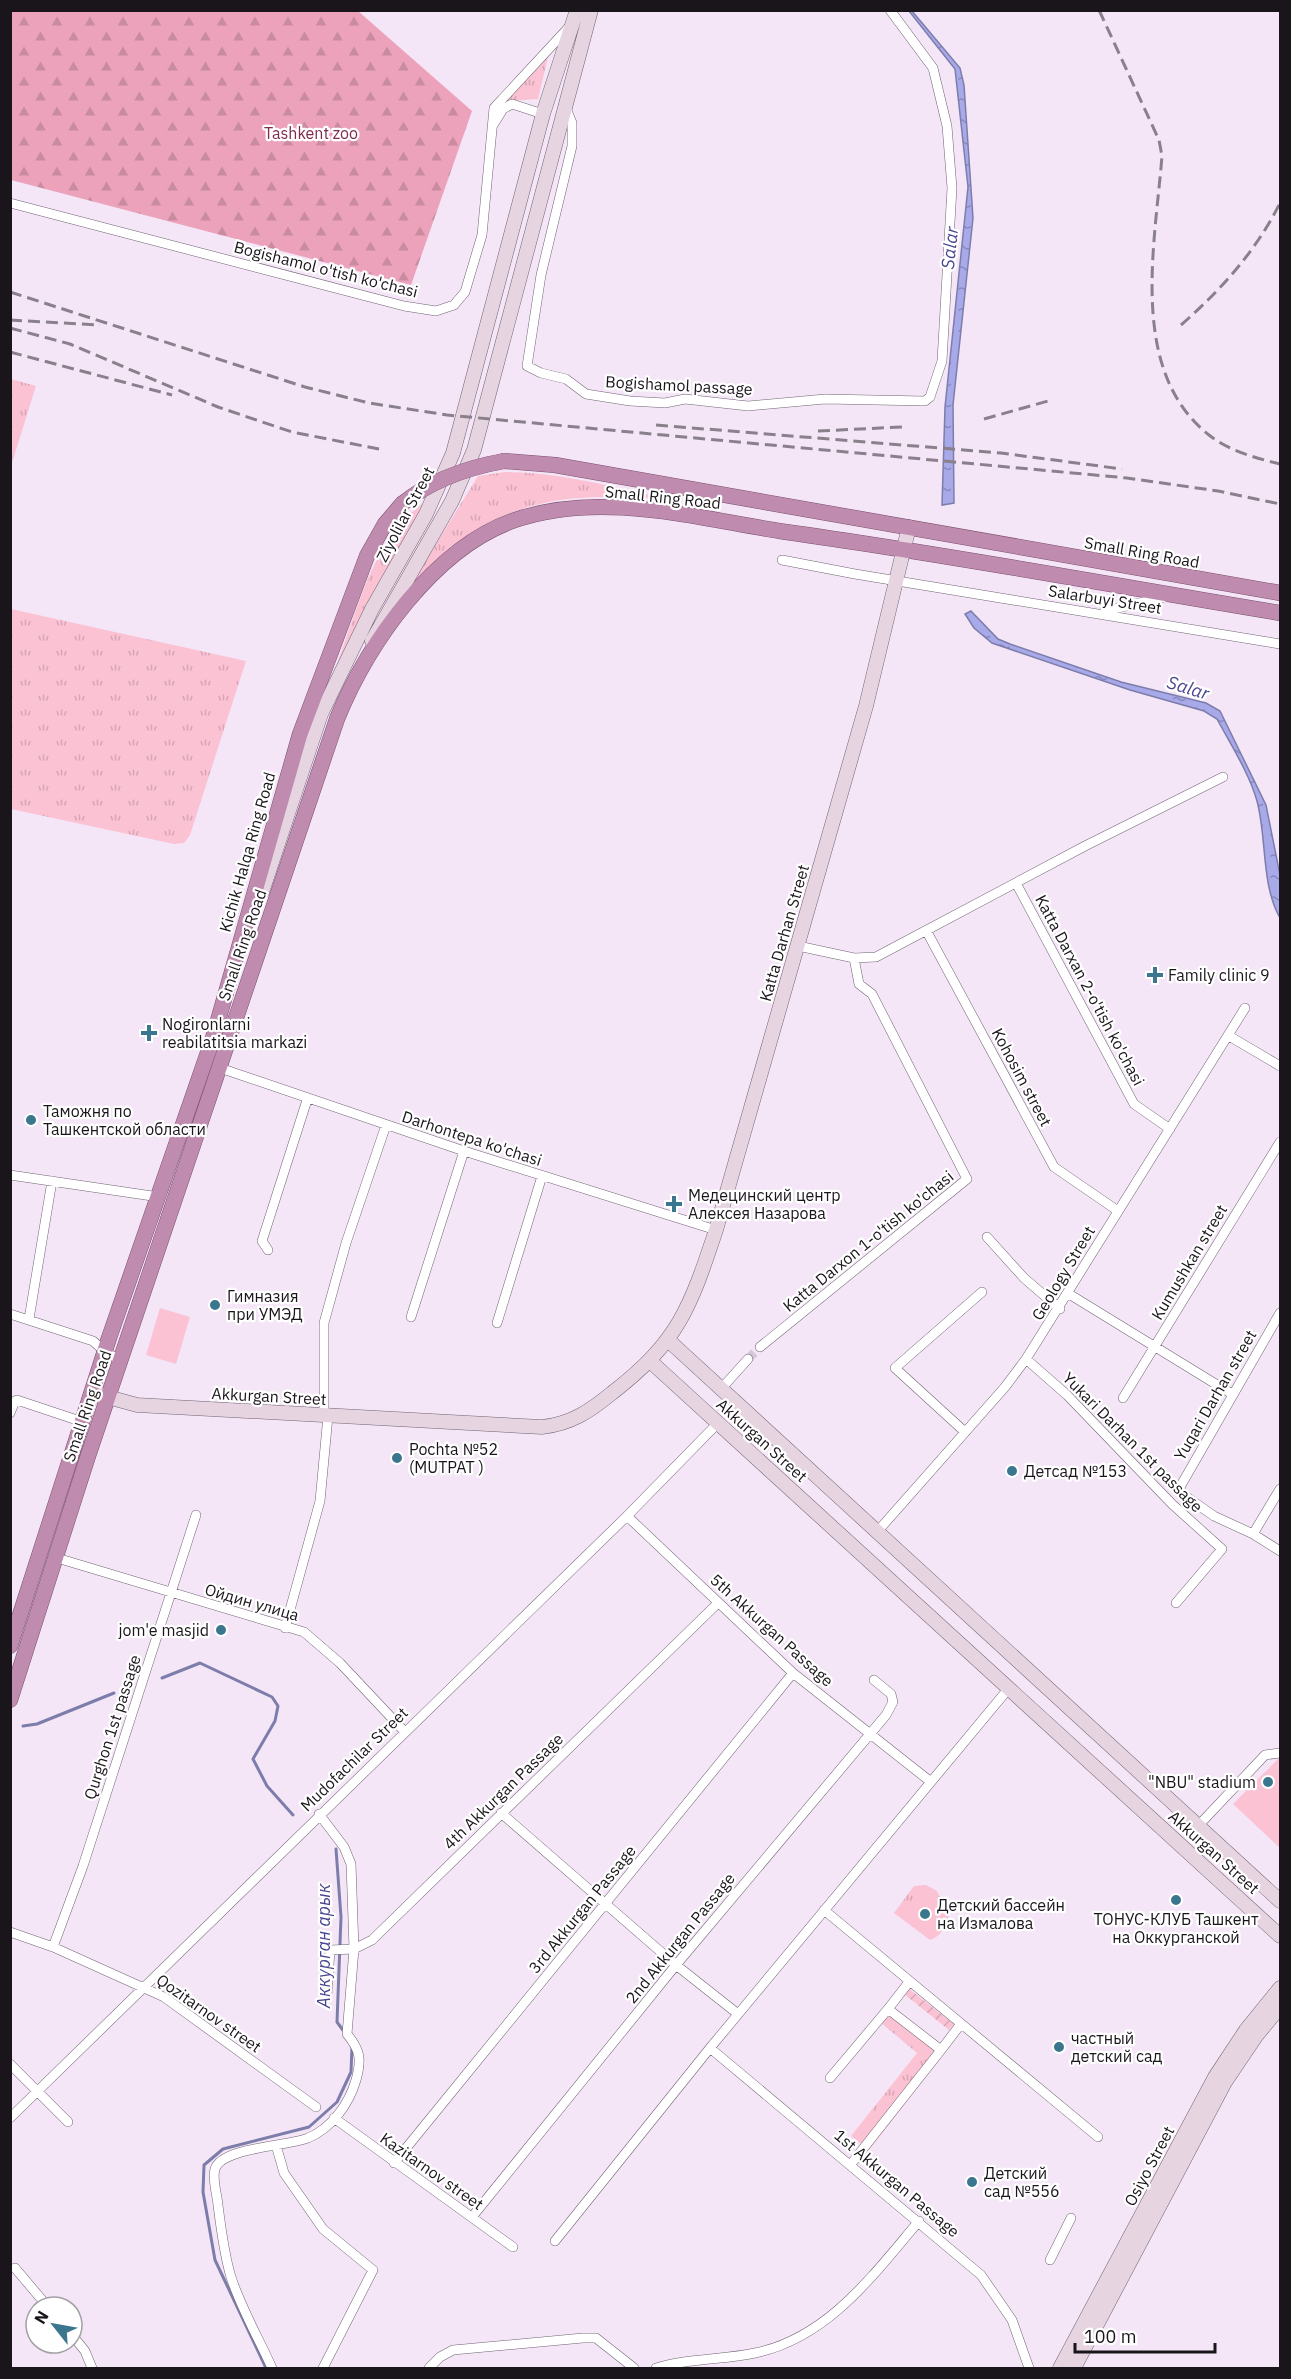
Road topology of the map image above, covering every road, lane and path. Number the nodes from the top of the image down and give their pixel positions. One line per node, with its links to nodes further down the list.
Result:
1 (591, 10): 4 (main road, Ziyolilar Street)
2 (890, 10): 4 (street, Bogishamol passage)
3 (574, 17): 5 (main road, Ziyolilar Street); 6 (street, Bogishamol o'tish ko'chasi)
4 (564, 104): 9 (main road, Ziyolilar Street)
5 (543, 114): 6 (street); 8 (main road, Ziyolilar Street)
6 (492, 127): 7 (street, Bogishamol o'tish ko'chasi)
7 (10, 203)
8 (509, 243): 9 (main road); 26 (main road, Ziyolilar Street)
9 (527, 247): 19 (main road, Ziyolilar Street)
10 (909, 527): 11 (main road, Katta Darhan Street); 14 (highway, Small Ring Road); 26 (highway, Small Ring Road, bridge)
11 (904, 548): 13 (main road, Katta Darhan Street); 15 (highway, Small Ring Road); 19 (highway, Small Ring Road)
12 (782, 560): 13 (street, Salarbuyi Street)
13 (897, 580): 16 (street, Salarbuyi Street); 23 (main road, Katta Darhan Street)
14 (1281, 593)
15 (1171, 596): 16 (street); 17 (highway, Small Ring Road)
16 (1100, 612): 18 (street, Salarbuyi Street)
17 (1281, 613)
18 (1281, 644)
19 (343, 705): 30 (highway, Small Ring Road)
20 (1223, 777): 21 (street, Katta Darxan 2-o'tish ko'chasi)
21 (1016, 883): 22 (street, Katta Darxan 2-o'tish ko'chasi); 33 (street, Katta Darxan 2-o'tish ko'chasi)
22 (927, 932): 24 (street, Katta Darxan 2-o'tish ko'chasi); 40 (street, Kohosim street)
23 (798, 946): 24 (street, Katta Darxan 2-o'tish ko'chasi); 41 (main road, Katta Darhan Street)
24 (854, 958): 53 (street, Katta Darxon 1-o'tish ko'chasi)
25 (1245, 1008): 27 (street, Geology Street)
26 (220, 1017): 28 (highway, Small Ring Road)
27 (1229, 1036): 29 (street); 33 (street, Geology Street)
28 (204, 1063): 30 (highway); 39 (highway, Small Ring Road)
29 (1281, 1066)
30 (220, 1068): 31 (street, Darhontepa ko'chasi); 58 (highway, Small Ring Road)
31 (307, 1100): 32 (street, Darhontepa ko'chasi); 43 (street)
32 (386, 1125): 35 (street, Darhontepa ko'chasi); 66 (street)
33 (1170, 1129): 40 (street, Geology Street)
34 (1281, 1142): 54 (street, Kumushkan street)
35 (464, 1151): 37 (street, Darhontepa ko'chasi); 49 (street)
36 (10, 1175): 38 (street)
37 (542, 1176): 41 (street, Darhontepa ko'chasi); 51 (street)
38 (52, 1181): 39 (street); 50 (street)
39 (159, 1197): 55 (highway, Small Ring Road)
40 (1118, 1211): 45 (street, Geology Street)
41 (717, 1230): 52 (main road, Katta Darhan Street)
42 (987, 1237): 46 (street)
43 (268, 1250)
44 (982, 1292): 69 (street)
45 (1069, 1294): 46 (street, Geology Street); 54 (street)
46 (1060, 1309): 57 (street, Geology Street)
47 (1281, 1313): 62 (street, Yuqari Darhan street)
48 (10, 1314): 50 (street)
49 (411, 1317)
50 (29, 1319): 55 (street)
51 (497, 1323)
52 (668, 1340): 59 (main road, Katta Darhan Street); 60 (main road, Akkurgan Street)
53 (760, 1347)
54 (1155, 1347): 62 (street); 64 (street, Kumushkan street)
55 (105, 1352): 58 (street); 61 (highway, Small Ring Road)
56 (748, 1359): 60 (street)
57 (1026, 1359): 69 (street, Geology Street); 80 (street, Yukari Darhan 1st passage)
58 (122, 1361): 63 (highway, Small Ring Road)
59 (650, 1361): 66 (main road, Akkurgan Street); 68 (main road, Akkurgan Street)
60 (721, 1389): 73 (main road, Akkurgan Street)
61 (92, 1393): 63 (main road, Akkurgan Street); 67 (highway, Small Ring Road)
62 (1232, 1394): 74 (street, Yuqari Darhan street)
63 (110, 1398): 66 (main road, Akkurgan Street); 76 (highway, Small Ring Road)
64 (1123, 1398)
65 (10, 1413): 67 (street)
66 (326, 1415): 82 (street)
67 (83, 1422): 83 (highway, Small Ring Road)
68 (718, 1422): 72 (street, Mudofachilar Street); 81 (main road, Akkurgan Street)
69 (965, 1432): 73 (street, Geology Street)
70 (1281, 1489): 74 (street)
71 (196, 1515): 78 (street, Qurghon 1st passage)
72 (627, 1516): 79 (street, 5th Akkurgan Passage); 89 (street, Mudofachilar Street)
73 (877, 1532): 77 (main road, Akkurgan Street)
74 (1253, 1534): 75 (street)
75 (1281, 1551)
76 (57, 1558): 78 (street, Ойдин улица); 88 (highway, Small Ring Road)
77 (944, 1592): 81 (main road); 84 (main road, Akkurgan Street)
78 (168, 1593): 82 (street, Ойдин улица); 101 (street, Qurghon 1st passage)
79 (718, 1603): 85 (street, 5th Akkurgan Passage); 93 (street, 4th Akkurgan Passage)
80 (1176, 1603)
81 (926, 1612): 87 (main road, Akkurgan Street)
82 (285, 1628): 89 (street, Ойдин улица)
83 (10, 1646)
84 (1026, 1668): 87 (main road); 95 (main road, Akkurgan Street)
85 (793, 1673): 90 (street, 5th Akkurgan Passage); 97 (street, 3rd Akkurgan Passage)
86 (874, 1680): 90 (street, 2nd Akkurgan Passage)
87 (1009, 1688): 92 (street); 100 (main road, Akkurgan Street)
88 (10, 1700)
89 (404, 1731): 94 (street, Mudofachilar Street)
90 (870, 1734): 92 (street, 5th Akkurgan Passage); 103 (street, 2nd Akkurgan Passage)
91 (1281, 1753): 95 (street)
92 (931, 1782): 98 (street)
93 (501, 1813): 97 (street); 102 (street, 4th Akkurgan Passage)
94 (319, 1814): 102 (street); 105 (street, Mudofachilar Street)
95 (1198, 1826): 96 (main road, Akkurgan Street)
96 (1281, 1901)
97 (606, 1903): 103 (street); 123 (street, 3rd Akkurgan Passage)
98 (824, 1911): 104 (street); 110 (street)
99 (10, 1932): 101 (street, Qozitarnov street)
100 (1281, 1936)
101 (53, 1947): 105 (street, Qozitarnov street)
102 (344, 1949): 107 (street); 119 (street)
103 (676, 1965): 110 (street); 125 (street, 2nd Akkurgan Passage)
104 (909, 1982): 109 (street); 111 (street)
105 (145, 1987): 116 (street, Mudofachilar Street); 117 (street, Qozitarnov street)
106 (1281, 1988): 141 (main road, Osiyo Street)
107 (327, 1995)
108 (1281, 2007): 142 (main road, Osiyo Street)
109 (888, 2009): 113 (street); 115 (street)
110 (738, 2014): 112 (street)
111 (960, 2025): 113 (street); 121 (street)
112 (710, 2048): 124 (street, 1st Akkurgan Passage); 128 (street)
113 (941, 2050): 124 (street)
114 (10, 2064): 116 (street)
115 (830, 2078)
116 (37, 2091): 118 (street, Mudofachilar Street); 120 (street)
117 (316, 2107)
118 (10, 2118)
119 (334, 2118): 122 (street); 123 (street, Kazitarnov street)
120 (68, 2122)
121 (1098, 2137)
122 (276, 2145): 135 (street); 136 (street)
123 (394, 2163): 125 (street, Kazitarnov street)
124 (851, 2164): 127 (street, 1st Akkurgan Passage)
125 (472, 2217): 129 (street, Kazitarnov street)
126 (1071, 2218): 130 (street)
127 (919, 2222): 139 (street); 140 (street, 1st Akkurgan Passage)
128 (555, 2241)
129 (513, 2247)
130 (1050, 2260)
131 (15, 2268): 132 (street)
132 (38, 2295)
133 (84, 2350): 134 (street)
134 (92, 2368)
135 (272, 2368)
136 (323, 2368)
137 (429, 2368): 138 (street)
138 (634, 2368)
139 (656, 2368)
140 (1029, 2368)
141 (1060, 2368)
142 (1074, 2368)

